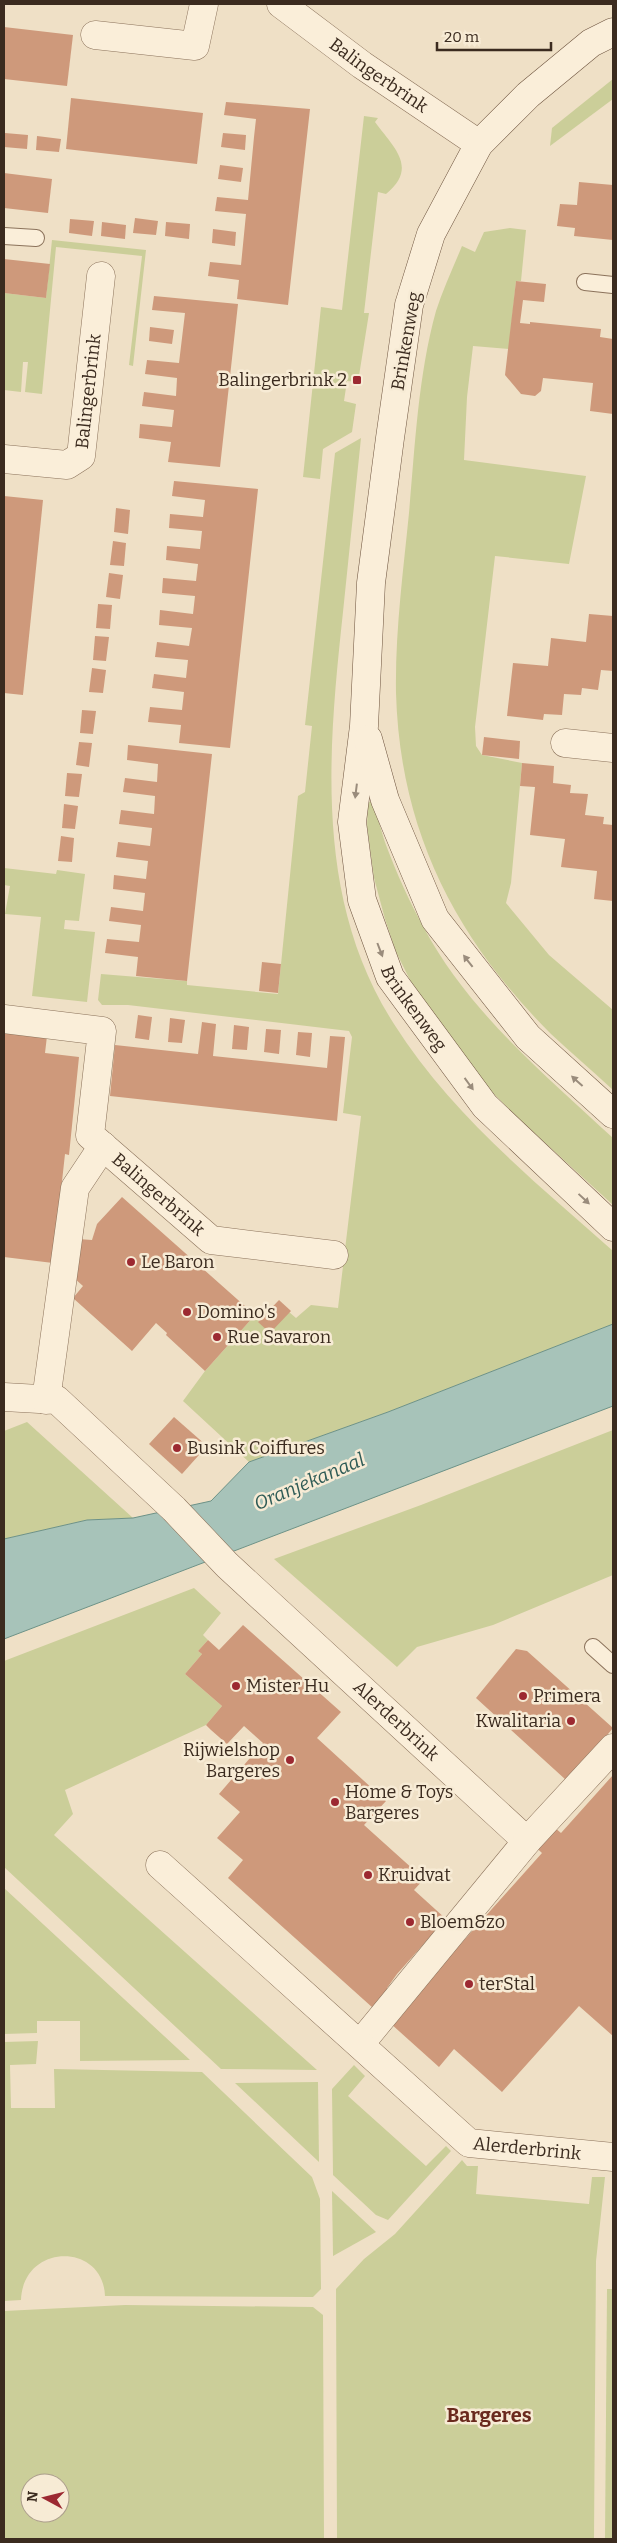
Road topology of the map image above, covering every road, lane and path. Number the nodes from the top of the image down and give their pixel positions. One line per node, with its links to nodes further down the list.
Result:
1 (204, 4): 4 (street)
2 (281, 4): 5 (street, Balingerbrink)
3 (613, 32): 5 (street, Brinkenweg)
4 (95, 35)
5 (478, 144): 12 (street, Brinkenweg)
6 (4, 236): 7 (lane)
7 (36, 238)
8 (101, 276): 11 (street, Balingerbrink)
9 (586, 282): 10 (lane)
10 (613, 285)
11 (4, 459)
12 (364, 726): 16 (street, Brinkenweg, one-way to 12); 18 (street, Brinkenweg, one-way to 18)
13 (565, 743): 14 (street)
14 (613, 748)
15 (4, 1019): 17 (street, Balingerbrink)
16 (613, 1114)
17 (103, 1146): 19 (street, Balingerbrink); 21 (street, Balingerbrink)
18 (613, 1227)
19 (334, 1255)
20 (4, 1397): 21 (street)
21 (46, 1400): 25 (street, Alerderbrink)
22 (593, 1647): 23 (lane)
23 (613, 1665)
24 (613, 1748): 25 (street)
25 (527, 1841): 27 (street)
26 (160, 1865): 27 (street, Alerderbrink)
27 (360, 2044): 28 (street, Alerderbrink)
28 (613, 2156)

